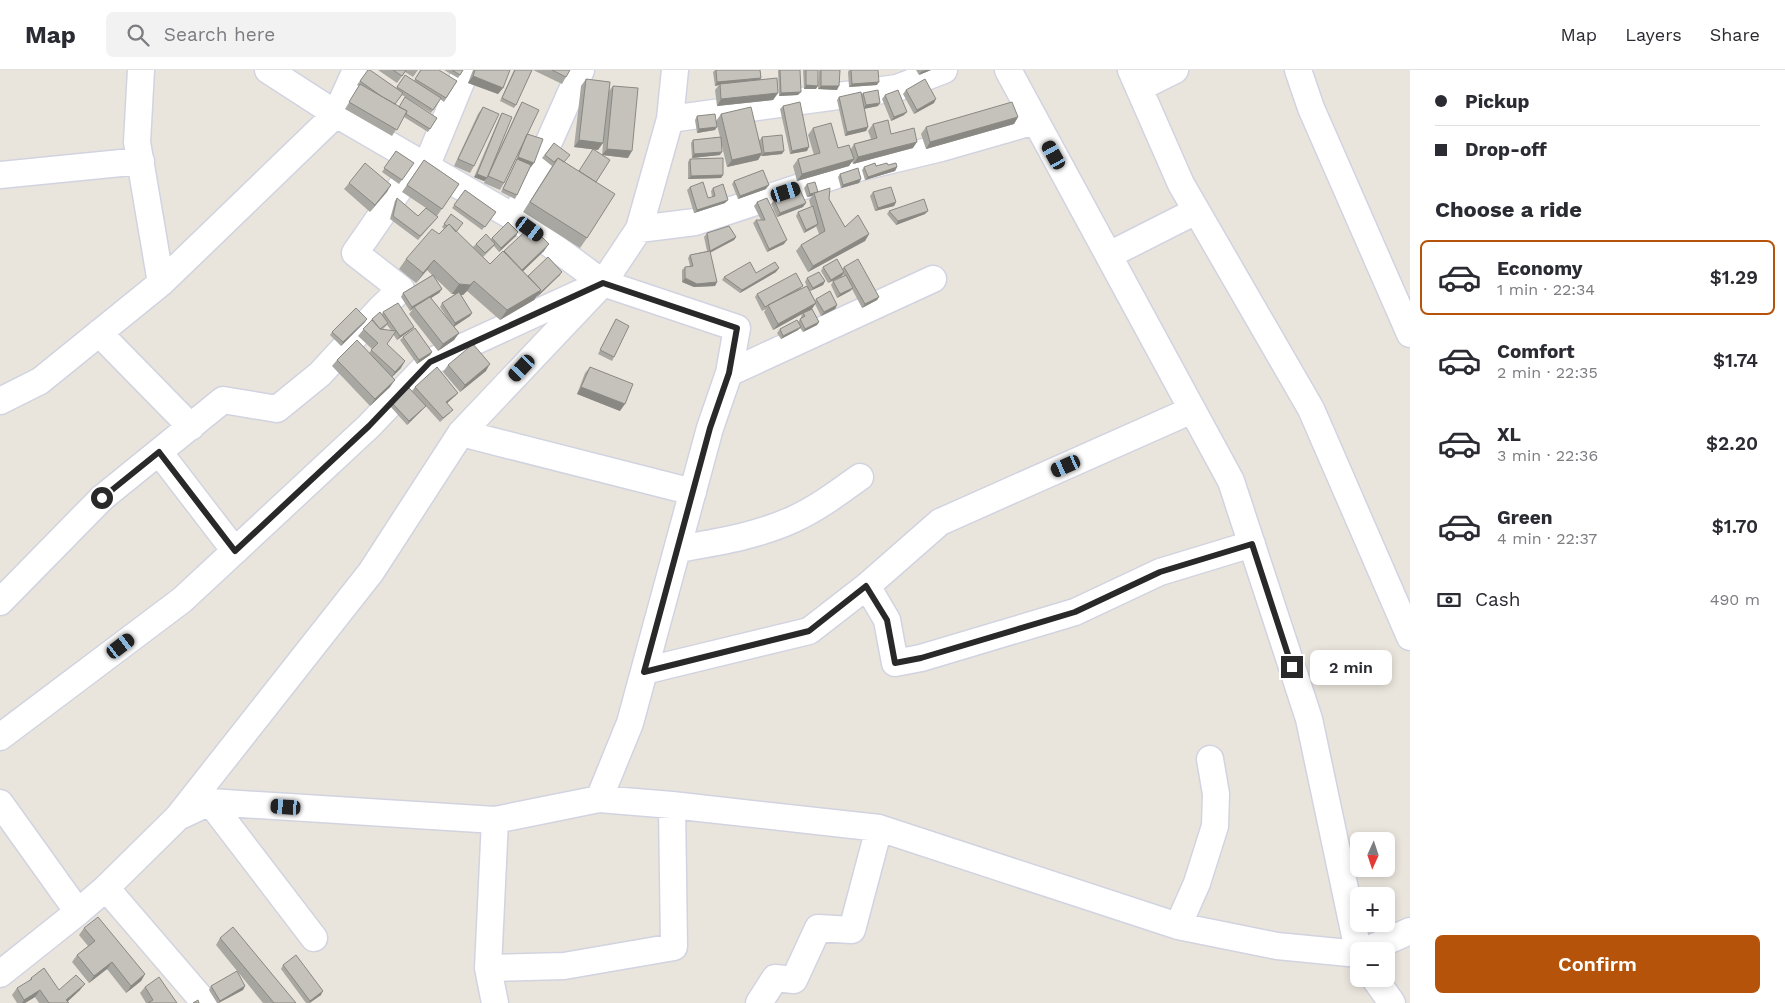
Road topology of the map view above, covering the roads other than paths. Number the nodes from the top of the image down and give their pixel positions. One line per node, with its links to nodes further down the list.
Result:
1 (141, 70): 15 (street)
2 (268, 70): 12 (street)
3 (356, 70): 12 (street)
4 (466, 70): 16 (street)
5 (580, 70): 19 (street)
6 (675, 70): 13 (street)
7 (944, 70): 13 (street)
8 (1008, 70): 14 (street)
9 (1175, 70): 11 (street)
10 (1298, 70): 25 (street)
11 (1135, 79): 18 (street)
12 (336, 114): 16 (street); 23 (street)
13 (670, 119): 20 (street)
14 (1035, 121): 20 (street); 21 (street)
15 (141, 161): 17 (street); 23 (street)
16 (422, 165): 19 (street); 31 (street)
17 (0, 175)
18 (1196, 211): 21 (street); 41 (street)
19 (515, 218): 24 (street)
20 (639, 229): 24 (street)
21 (1109, 255): 30 (street)
22 (932, 279): 28 (street)
23 (160, 283): 26 (street)
24 (603, 283): 28 (street); 32 (street); 38 (street)
25 (1400, 283): 27 (street)
26 (99, 333): 29 (street); 31 (street)
27 (1410, 334)
28 (729, 373): 35 (street)
29 (0, 401)
30 (1192, 410): 36 (street); 39 (street)
31 (191, 427): 33 (street)
32 (461, 433): 35 (street); 49 (street)
33 (159, 452): 38 (street); 40 (street)
34 (860, 477): 37 (street)
35 (693, 492): 37 (street)
36 (1252, 544): 39 (street); 57 (street)
37 (678, 549): 42 (street)
38 (235, 551): 43 (street)
39 (866, 586): 42 (street)
40 (0, 602)
41 (1410, 637)
42 (644, 672): 45 (street)
43 (0, 737)
44 (1210, 759): 54 (street)
45 (599, 799): 48 (street); 50 (street)
46 (210, 802): 49 (street); 50 (street); 56 (street)
47 (0, 803): 53 (street)
48 (672, 805): 51 (street); 60 (street)
49 (178, 818): 52 (street)
50 (495, 820): 60 (street)
51 (879, 828): 54 (street); 65 (street)
52 (106, 888): 53 (street); 63 (street)
53 (78, 912): 61 (street)
54 (1178, 926): 59 (street)
55 (1410, 931): 58 (street)
56 (314, 938)
57 (1356, 942)
58 (1385, 942)
59 (1350, 953)
60 (488, 968): 64 (street)
61 (0, 974)
62 (1381, 987): 66 (street)
63 (205, 1003)
64 (495, 1003)
65 (759, 1003)
66 (1392, 1003)

